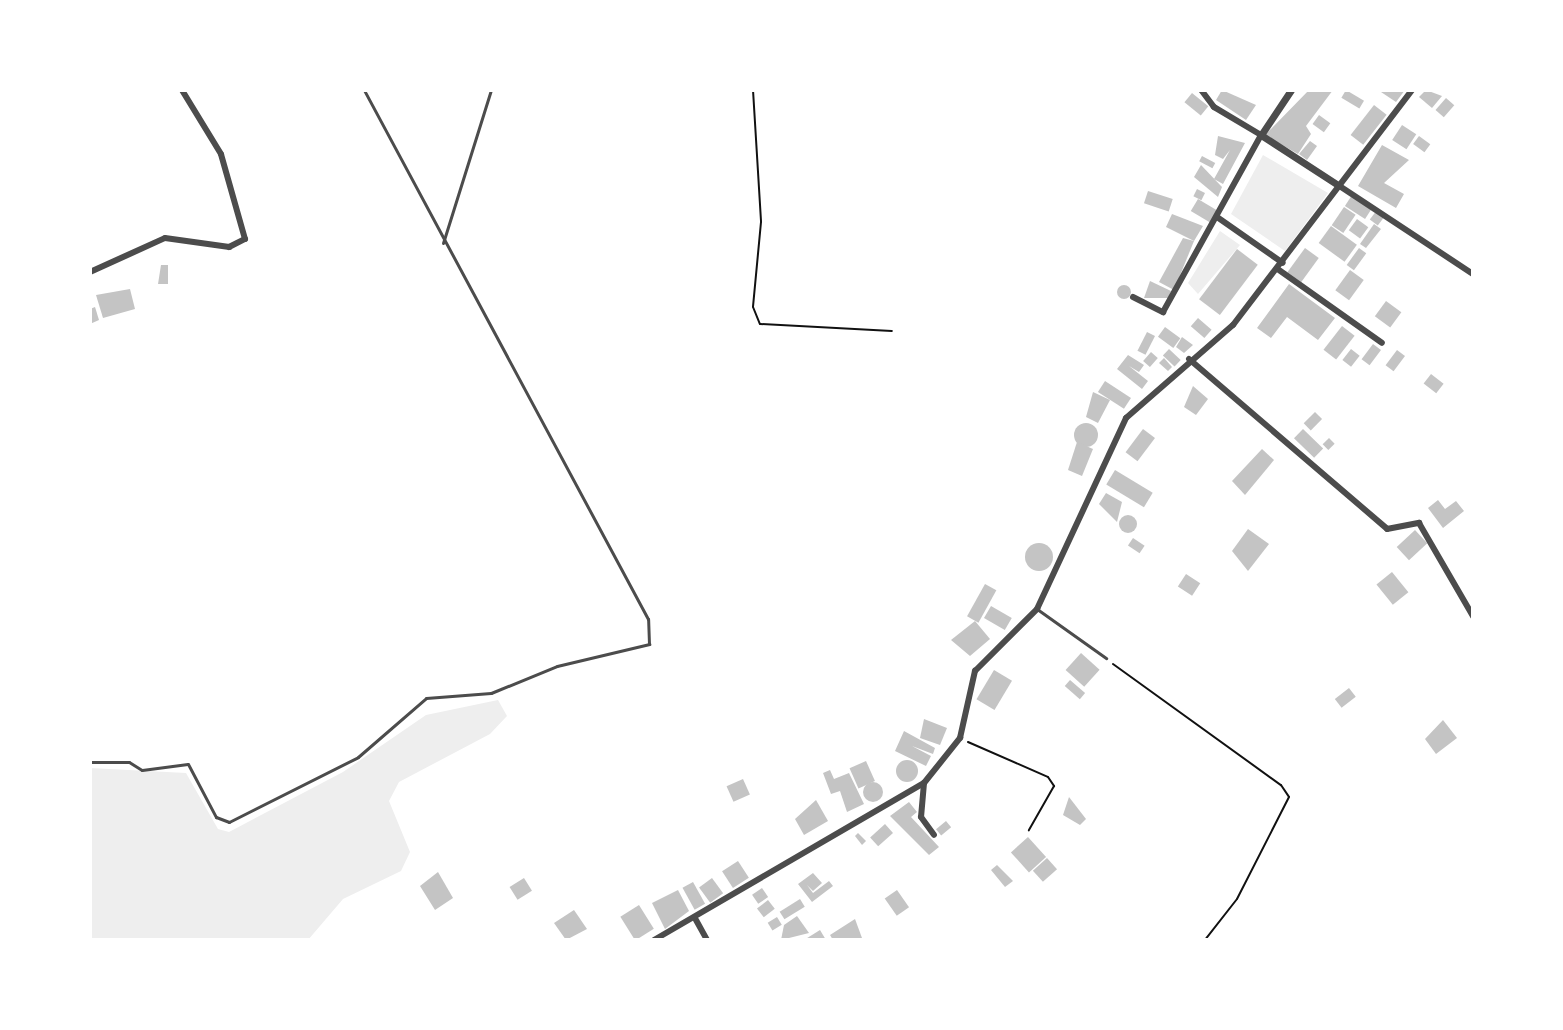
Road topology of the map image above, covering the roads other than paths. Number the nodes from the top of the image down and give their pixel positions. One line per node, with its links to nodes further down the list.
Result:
1 (182, 90): 13 (street)
2 (364, 90): 10 (lane)
3 (491, 90): 10 (lane)
4 (1291, 90): 7 (street)
5 (1412, 90): 8 (street)
6 (1201, 93): 7 (street)
7 (1261, 135): 8 (street); 9 (street)
8 (1338, 185): 11 (street); 14 (street)
9 (1217, 217): 11 (street); 15 (street)
10 (443, 243): 21 (lane)
11 (1283, 263): 12 (street)
12 (1279, 270): 16 (street); 17 (street)
13 (90, 272)
14 (1473, 274)
15 (1133, 297)
16 (1382, 343)
17 (1189, 359): 18 (street); 19 (street)
18 (1037, 609): 20 (lane); 22 (street)
19 (1473, 616)
20 (1106, 658)
21 (90, 762)
22 (924, 783): 23 (street); 24 (street)
23 (934, 835)
24 (696, 920): 25 (street); 26 (street)
25 (654, 940)
26 (707, 940)

